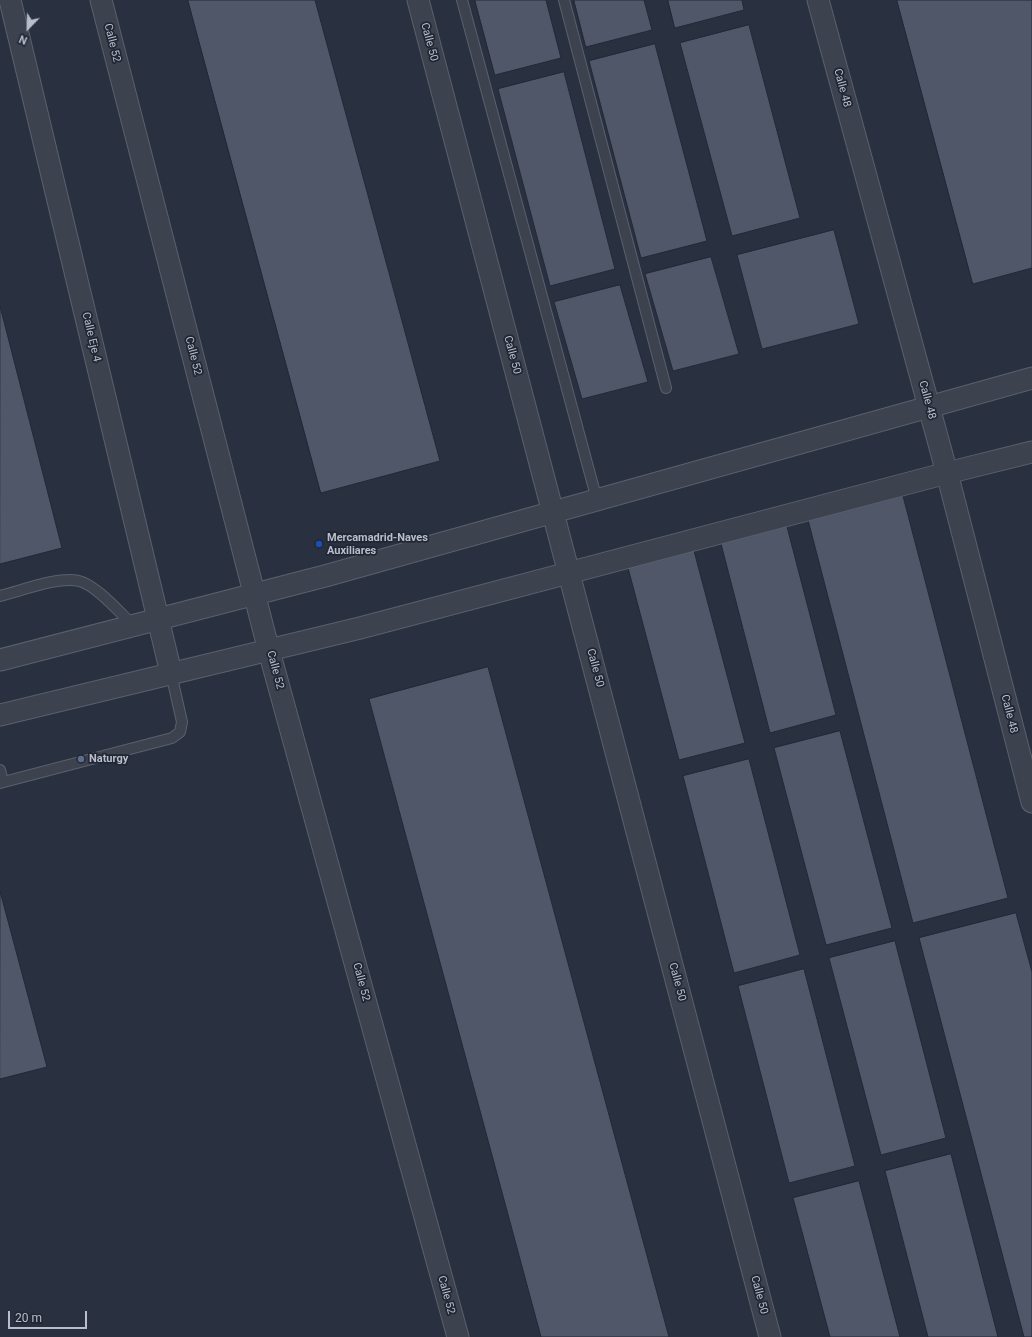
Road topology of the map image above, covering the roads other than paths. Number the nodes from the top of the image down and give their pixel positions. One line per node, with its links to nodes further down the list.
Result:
1 (10, 0): 17 (street, Calle Eje 4)
2 (101, 0): 15 (street, Calle 52)
3 (418, 0): 13 (street, Calle 50)
4 (462, 0): 12 (lane)
5 (564, 0): 8 (lane)
6 (818, 0): 9 (street, Calle 48)
7 (1032, 378): 9 (street)
8 (666, 388)
9 (928, 406): 11 (street, Calle 48); 12 (street)
10 (1032, 452): 11 (street)
11 (947, 473): 14 (street); 25 (street, Calle 48)
12 (597, 500): 13 (street)
13 (553, 512): 14 (street, Calle 50); 15 (street)
14 (569, 572): 19 (street); 27 (street, Calle 50)
15 (254, 594): 17 (street); 19 (street, Calle 52)
16 (0, 596): 18 (lane)
17 (158, 620): 18 (street); 21 (street, Calle Eje 4)
18 (134, 626): 20 (street)
19 (269, 650): 21 (street); 26 (street, Calle 52)
20 (0, 660)
21 (171, 673): 22 (street); 24 (lane)
22 (0, 715)
23 (0, 770): 24 (lane)
24 (1, 782)
25 (1032, 802)
26 (458, 1337)
27 (770, 1337)

